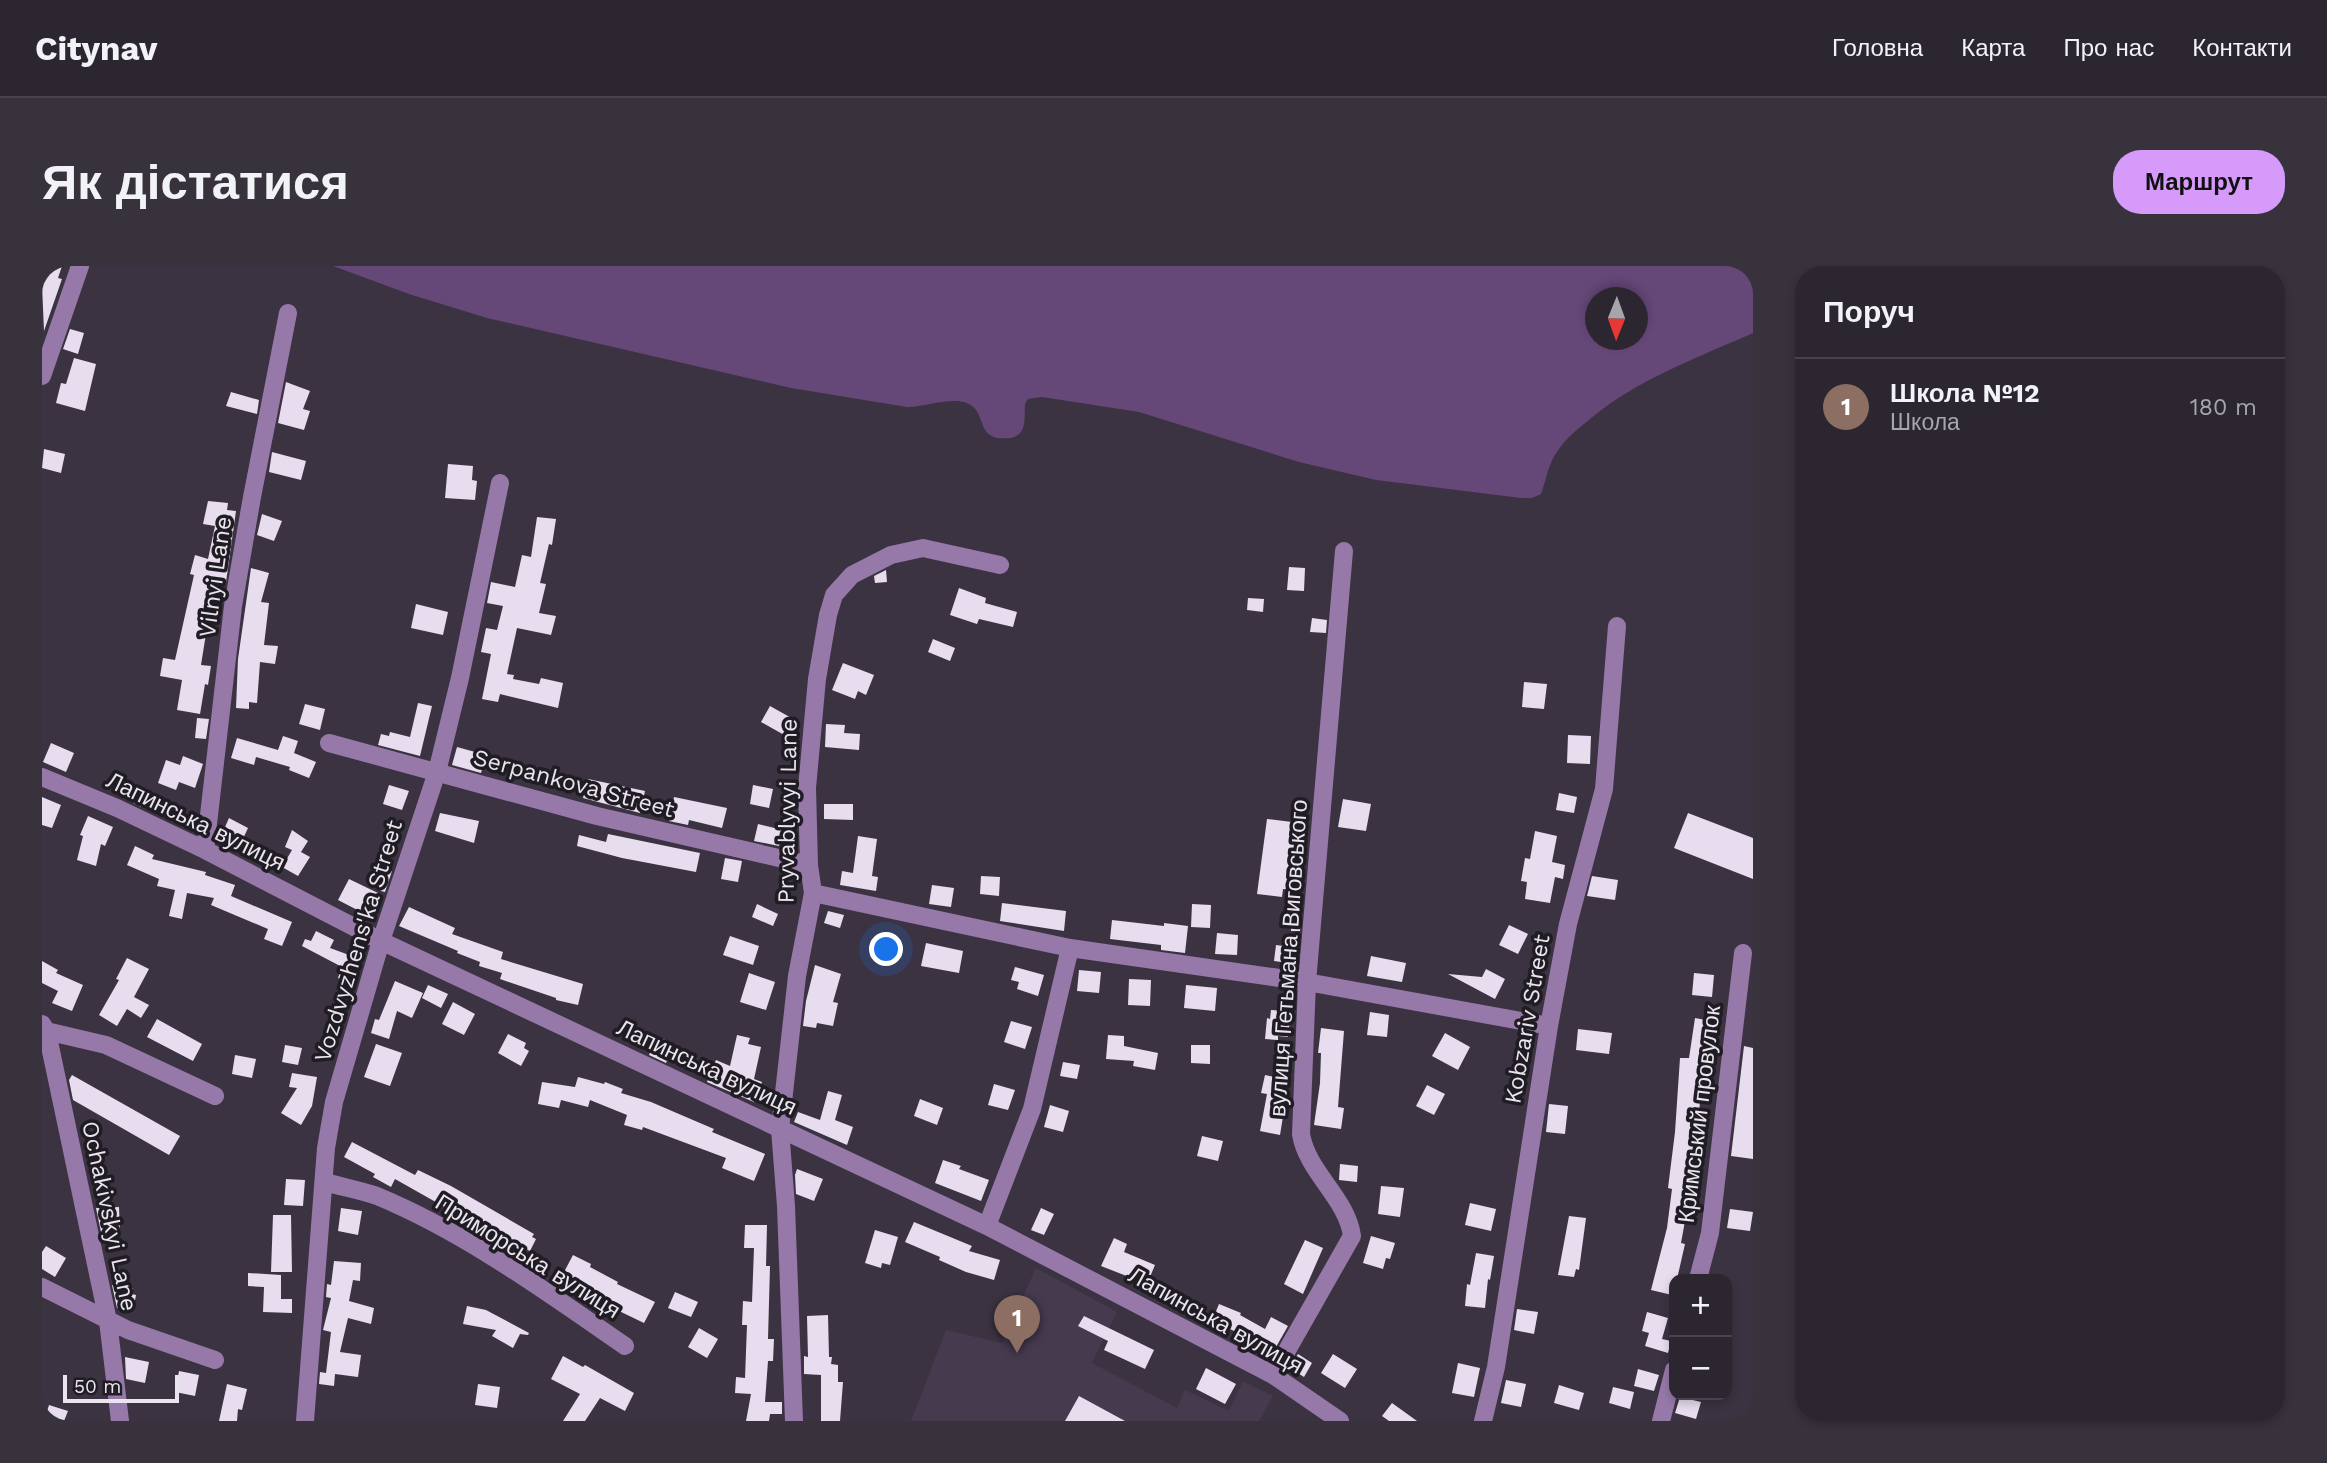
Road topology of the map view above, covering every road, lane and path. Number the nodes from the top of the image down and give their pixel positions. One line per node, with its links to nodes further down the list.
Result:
1 (80, 266): 3 (street)
2 (288, 313): 11 (street, Vilnyi Lane)
3 (42, 376)
4 (500, 483): 9 (street, Vozdvyzhens'ka Street)
5 (1344, 551): 17 (street, вулиця Гетьмана Виговського)
6 (1000, 565): 12 (street, Pryvablyvyi Lane)
7 (1617, 626): 18 (street, Kobzariv Street)
8 (329, 743): 9 (street, Serpankova Street)
9 (437, 772): 12 (street, Serpankova Street); 14 (street, Vozdvyzhens'ka Street)
10 (42, 777): 11 (street, Лапинська вулиця)
11 (205, 850): 14 (street, Лапинська вулиця)
12 (809, 865): 13 (street, Pryvablyvyi Lane)
13 (813, 893): 15 (street); 21 (street, Pryvablyvyi Lane)
14 (381, 941): 21 (street, Лапинська вулиця); 22 (street, Vozdvyzhens'ka Street)
15 (1070, 948): 17 (street); 23 (street)
16 (1743, 953): 24 (street, Кримський провулок)
17 (1307, 982): 18 (street); 29 (street, вулиця Гетьмана Виговського)
18 (1549, 1026): 35 (street, Kobzariv Street)
19 (44, 1029): 20 (street); 26 (street, Ochakivskyi Lane)
20 (215, 1096)
21 (780, 1129): 23 (street, Лапинська вулиця); 33 (street, Pryvablyvyi Lane)
22 (325, 1182): 27 (street, Приморська вулиця); 32 (street, Vozdvyzhens'ka Street)
23 (987, 1226): 29 (street, Лапинська вулиця)
24 (1699, 1274)
25 (42, 1287): 26 (street)
26 (108, 1321): 28 (street); 31 (street, Ochakivskyi Lane)
27 (625, 1346)
28 (215, 1360)
29 (1273, 1375): 34 (street, Лапинська вулиця)
30 (1669, 1390): 36 (street)
31 (120, 1421)
32 (305, 1421)
33 (793, 1421)
34 (1340, 1421)
35 (1483, 1421)
36 (1661, 1421)

